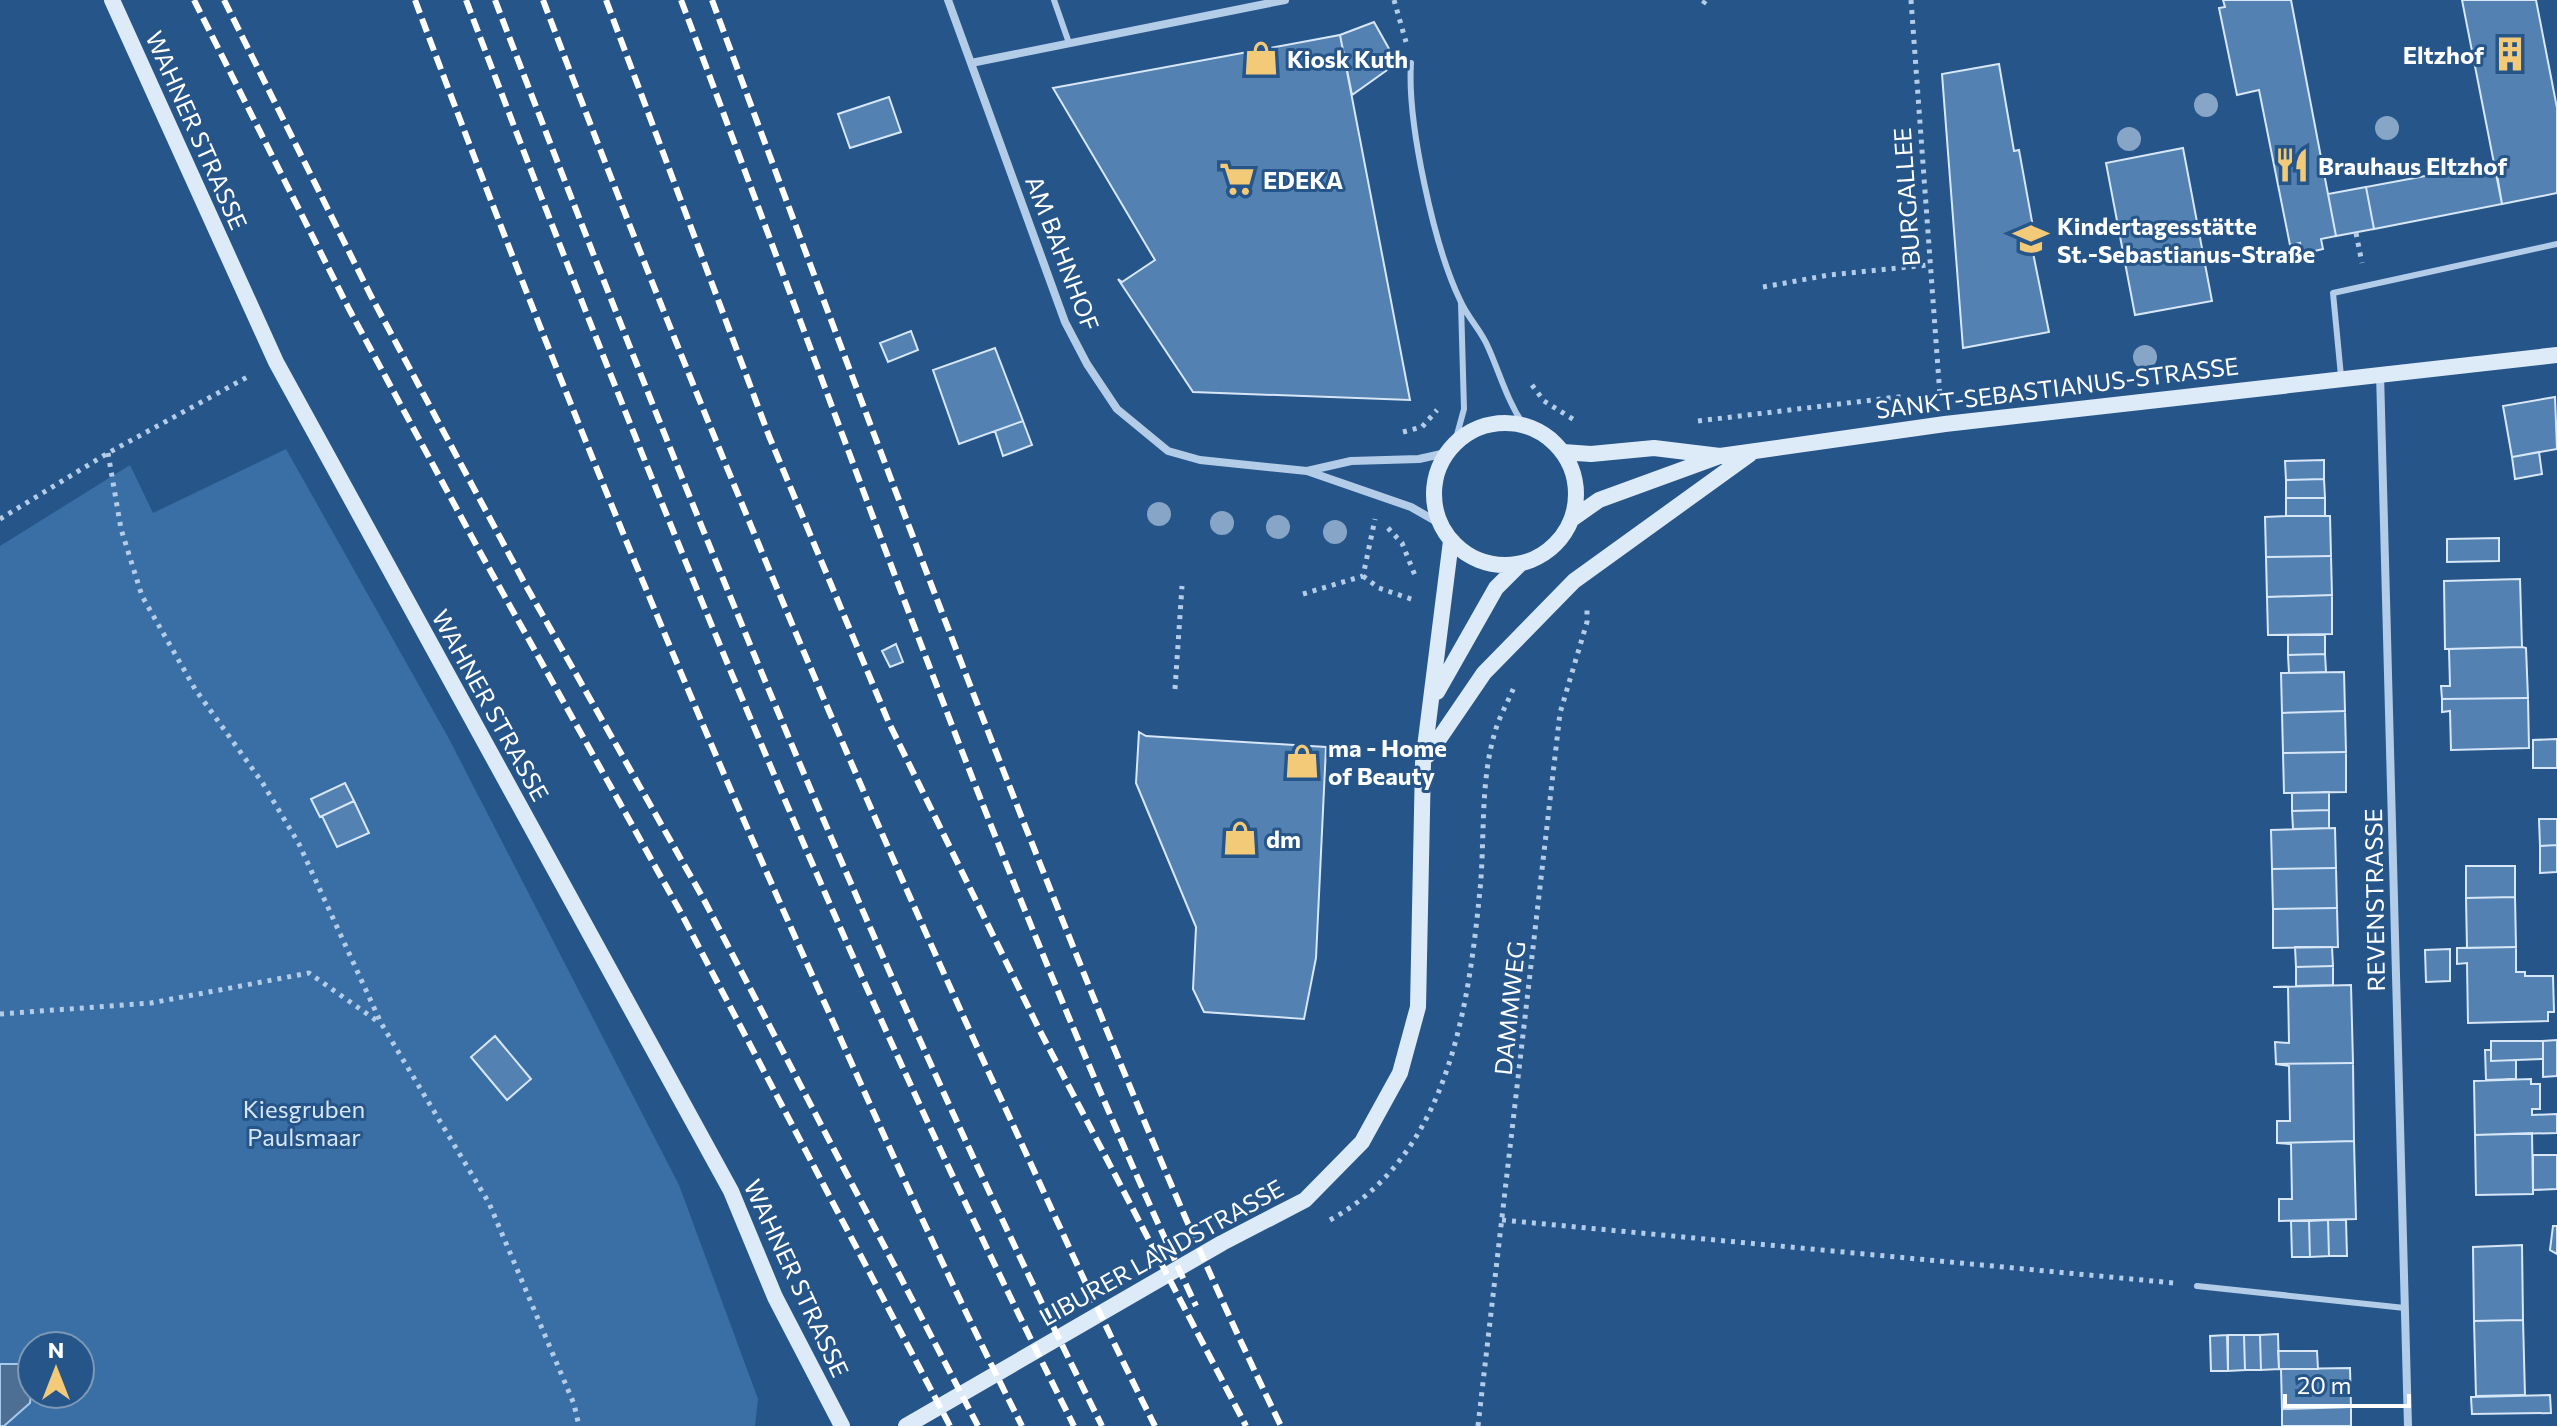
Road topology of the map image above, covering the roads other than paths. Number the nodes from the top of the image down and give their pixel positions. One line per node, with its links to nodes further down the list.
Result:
1 (112, 0): 29 (street, WAHNER STRASSE)
2 (948, 0): 8 (street, AM BAHNHOF)
3 (1054, 0): 7 (lane)
4 (1225, 0): 6 (lane)
5 (1285, 0): 6 (street)
6 (1230, 12): 7 (street)
7 (1069, 43): 8 (street)
8 (971, 63): 20 (street, AM BAHNHOF)
9 (1411, 63): 11 (lane)
10 (2557, 244): 14 (lane)
11 (1461, 303): 15 (lane); 16 (lane)
12 (2557, 355): 13 (street, SANKT-SEBASTIANUS-STRASSE)
13 (2380, 373): 14 (street, SANKT-SEBASTIANUS-STRASSE); 28 (street, REVENSTRASSE)
14 (2341, 377): 18 (street, SANKT-SEBASTIANUS-STRASSE)
15 (1523, 424): 16 (street); 17 (street)
16 (1450, 448): 20 (street, AM BAHNHOF); 22 (street)
17 (1563, 452): 19 (street, SANKT-SEBASTIANUS-STRASSE); 21 (street)
18 (1753, 452): 19 (street, SANKT-SEBASTIANUS-STRASSE); 26 (street)
19 (1720, 456): 21 (street)
20 (1307, 471): 22 (street, AM BAHNHOF)
21 (1572, 519): 24 (street)
22 (1439, 523): 23 (street)
23 (1451, 541): 24 (street); 25 (street, LIBURER LANDSTRASSE)
24 (1520, 564): 25 (street, LIBURER LANDSTRASSE)
25 (1434, 697): 26 (street, LIBURER LANDSTRASSE)
26 (1423, 763): 30 (street, LIBURER LANDSTRASSE)
27 (2197, 1286): 28 (lane)
28 (2405, 1308): 31 (street, REVENSTRASSE)
29 (842, 1426)
30 (906, 1426)
31 (2408, 1426)

